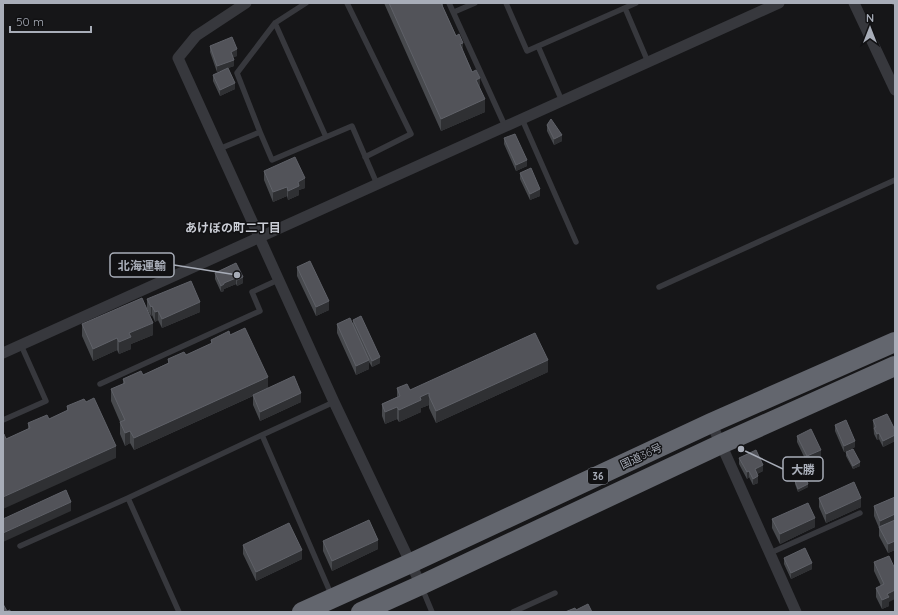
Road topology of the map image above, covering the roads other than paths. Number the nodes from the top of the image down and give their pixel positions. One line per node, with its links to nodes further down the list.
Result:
1 (246, 3): 21 (street)
2 (306, 3): 12 (lane)
3 (347, 3): 22 (lane)
4 (449, 3): 11 (lane)
5 (476, 3): 11 (lane)
6 (506, 3): 13 (lane)
7 (636, 3): 10 (lane)
8 (779, 3): 14 (street)
9 (854, 3): 15 (street)
10 (624, 8): 13 (lane); 14 (lane)
11 (454, 12): 18 (lane)
12 (275, 22): 19 (lane); 20 (lane)
13 (538, 46): 16 (lane)
14 (648, 62): 16 (street)
15 (895, 90)
16 (562, 101): 17 (street)
17 (522, 118): 18 (street); 26 (lane)
18 (505, 126): 24 (street)
19 (260, 132): 20 (lane); 21 (lane)
20 (326, 137): 22 (lane)
21 (219, 149): 25 (street)
22 (365, 157): 24 (lane)
23 (895, 180): 28 (lane)
24 (377, 184): 25 (street)
25 (259, 237): 27 (street); 30 (street)
26 (576, 242)
27 (278, 280): 33 (lane); 34 (street)
28 (659, 286)
29 (895, 342): 36 (highway, 国道36号 / 36)
30 (21, 345): 31 (street); 35 (lane)
31 (3, 353)
32 (895, 366): 38 (highway, 国道36号 / 36)
33 (100, 384)
34 (334, 402): 37 (lane); 43 (street)
35 (3, 420)
36 (711, 424): 38 (street); 43 (highway, 国道36号 / 36)
37 (262, 435): 39 (lane); 46 (lane)
38 (721, 444): 42 (street); 44 (highway, 国道36号 / 36)
39 (128, 498): 41 (lane); 47 (lane)
40 (860, 513): 42 (lane)
41 (20, 546)
42 (770, 553): 52 (street)
43 (411, 563): 44 (street); 46 (highway, 国道36号 / 36)
44 (421, 585): 49 (highway, 国道36号 / 36); 50 (lane)
45 (555, 593): 51 (lane)
46 (333, 598): 48 (highway, 国道36号 / 36)
47 (179, 612)
48 (302, 612)
49 (361, 612)
50 (432, 612)
51 (513, 612)
52 (796, 612)

